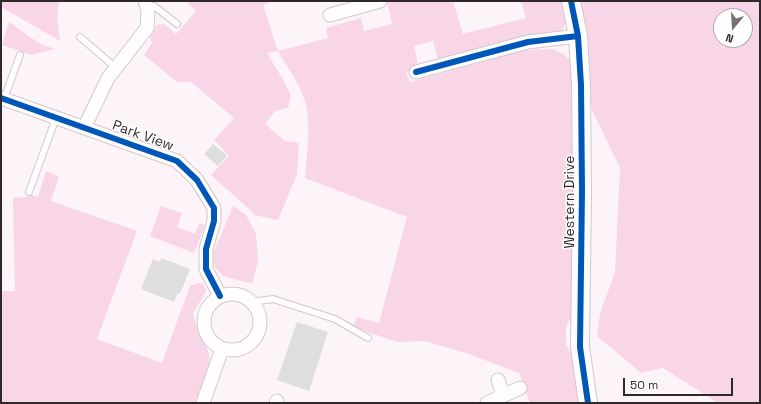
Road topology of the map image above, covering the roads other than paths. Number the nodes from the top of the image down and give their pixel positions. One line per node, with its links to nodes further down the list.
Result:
1 (380, 1): 4 (street)
2 (571, 1): 6 (street, Western Drive)
3 (146, 3): 5 (lane); 9 (street)
4 (330, 15)
5 (177, 24)
6 (578, 36): 10 (street); 24 (street, Western Drive)
7 (80, 37): 9 (lane)
8 (20, 55): 11 (lane)
9 (116, 68): 13 (street)
10 (416, 72)
11 (2, 99): 12 (street, Park View)
12 (56, 118): 13 (street, Park View); 14 (lane)
13 (84, 128): 15 (street, Park View)
14 (29, 192)
15 (220, 296): 16 (street); 18 (street)
16 (252, 302): 17 (lane); 18 (street)
17 (368, 338)
18 (222, 349): 22 (street)
19 (498, 380): 21 (street)
20 (520, 388): 21 (street)
21 (503, 395): 23 (street)
22 (203, 403)
23 (487, 403)
24 (588, 403)

